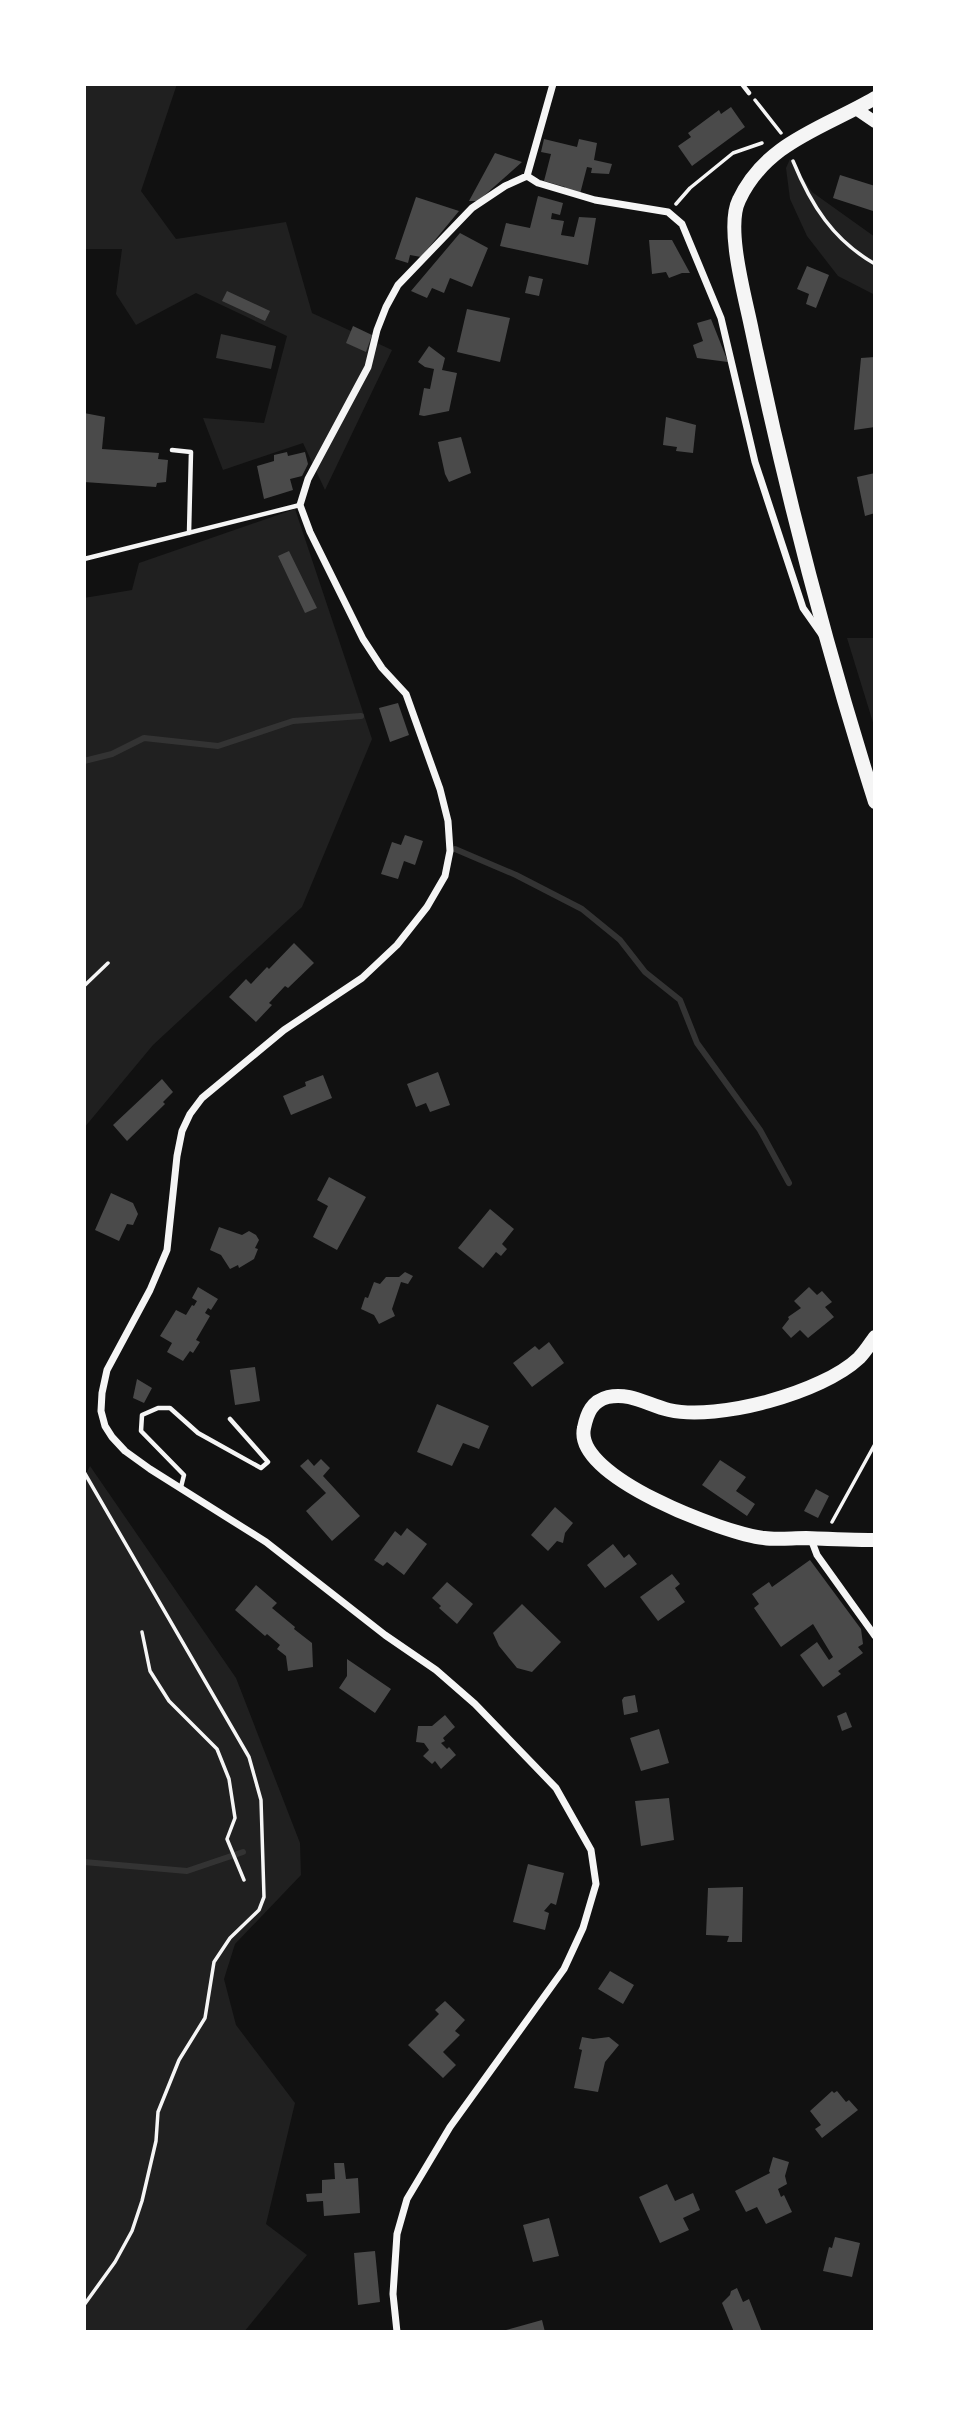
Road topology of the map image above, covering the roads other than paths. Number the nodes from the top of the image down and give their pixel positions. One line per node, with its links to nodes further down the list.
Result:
1 (553, 84): 7 (street)
2 (742, 84): 3 (lane)
3 (749, 93)
4 (875, 98): 5 (main road)
5 (856, 109): 6 (street); 12 (main road)
6 (875, 122)
7 (527, 176): 9 (street); 12 (street)
8 (172, 450): 10 (lane)
9 (300, 505): 10 (lane); 16 (street)
10 (189, 533): 11 (lane)
11 (84, 559)
12 (828, 643): 13 (main road)
13 (875, 802)
14 (875, 1337): 17 (main road)
15 (230, 1419): 16 (lane)
16 (181, 1487): 20 (street)
17 (811, 1538): 18 (main road); 19 (street)
18 (875, 1539)
19 (875, 1636)
20 (397, 2332)

